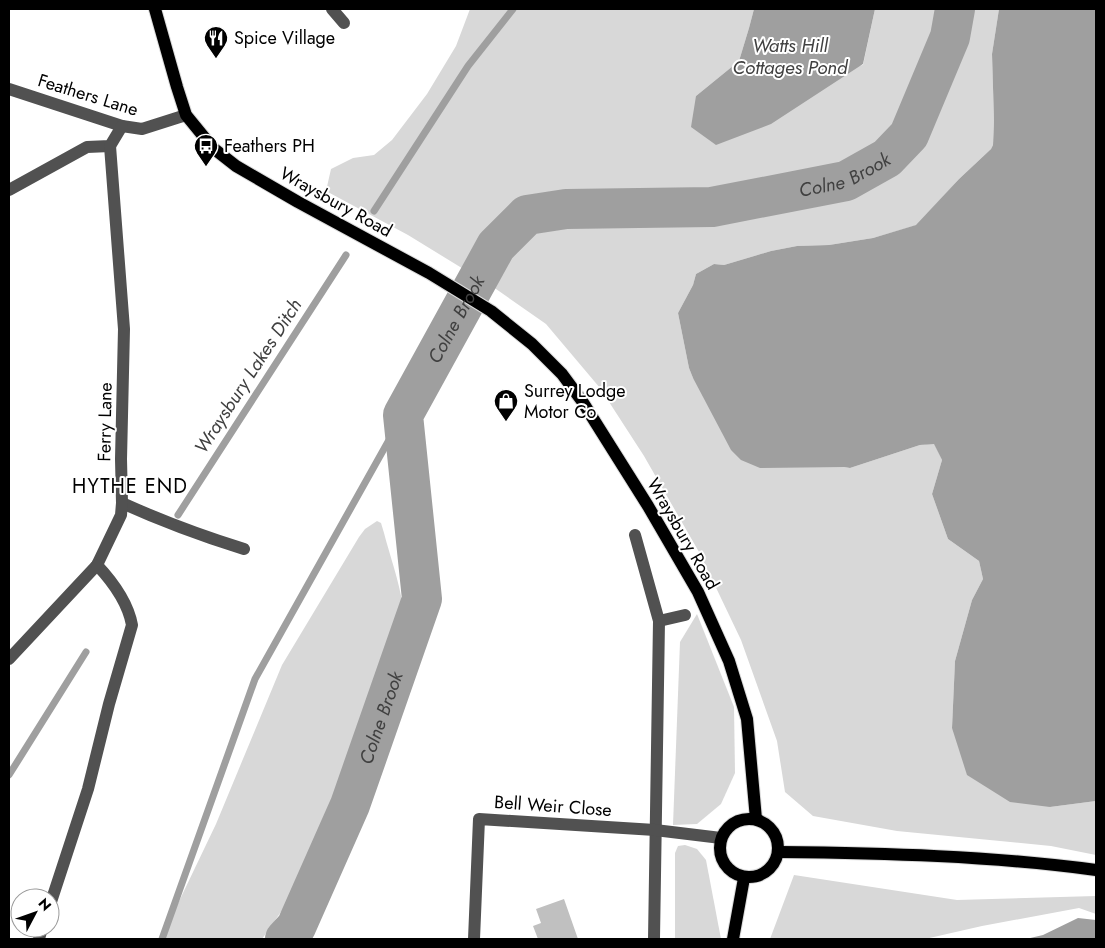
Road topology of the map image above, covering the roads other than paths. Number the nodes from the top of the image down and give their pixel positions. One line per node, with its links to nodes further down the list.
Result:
1 (154, 9): 5 (main road, Wraysbury Road)
2 (332, 9): 3 (street)
3 (344, 23)
4 (9, 89): 6 (street, Feathers Lane)
5 (186, 115): 6 (street, Feathers Lane); 16 (main road, Wraysbury Road)
6 (122, 126): 7 (street)
7 (110, 146): 8 (street); 9 (street, Ferry Lane)
8 (9, 190)
9 (122, 503): 11 (street); 12 (street, Ferry Lane)
10 (634, 535): 14 (street)
11 (244, 549)
12 (97, 565): 15 (street, Ferry Lane); 22 (street)
13 (685, 616): 14 (street)
14 (659, 621): 17 (street)
15 (9, 659)
16 (756, 819): 18 (main road); 19 (main road)
17 (655, 830): 18 (street); 23 (street, Bell Weir Close); 24 (street)
18 (721, 838): 21 (main road)
19 (779, 852): 20 (main road); 21 (main road)
20 (1096, 870)
21 (744, 878): 25 (main road)
22 (56, 888)
23 (474, 939)
24 (654, 939)
25 (733, 939)

